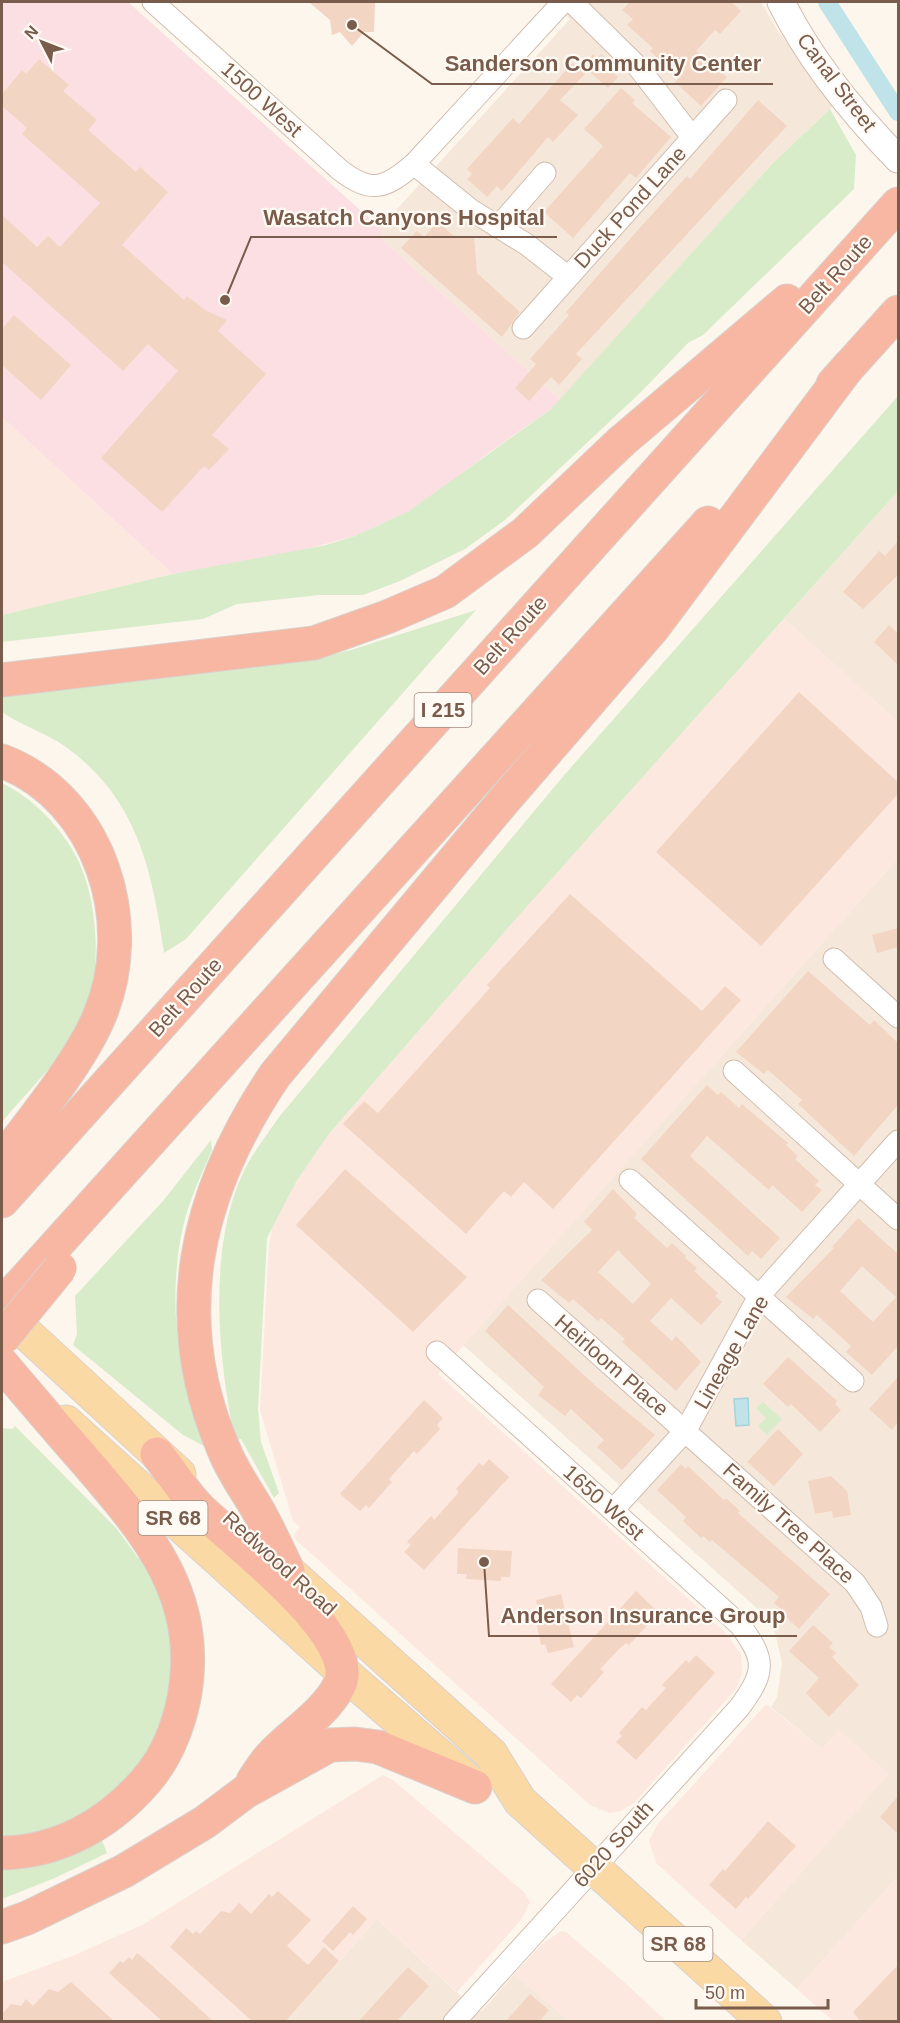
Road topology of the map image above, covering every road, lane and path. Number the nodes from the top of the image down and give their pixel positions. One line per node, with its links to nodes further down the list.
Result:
1 (153, 2): 8 (street, 1500 West)
2 (563, 2): 8 (street)
3 (572, 2): 6 (street, Duck Pond Lane)
4 (781, 2): 7 (street, Canal Street)
5 (726, 100): 6 (street, Duck Pond Lane)
6 (692, 137): 12 (street, Duck Pond Lane)
7 (898, 159)
8 (414, 164): 11 (street, Duck Pond Lane)
9 (545, 172): 11 (street)
10 (890, 212): 16 (highway); 25 (highway, Belt Route / I 215)
11 (498, 227): 12 (street, Duck Pond Lane)
12 (567, 276): 14 (street, Duck Pond Lane)
13 (898, 312): 15 (highway)
14 (523, 328)
15 (848, 367): 27 (highway); 39 (highway)
16 (2, 680)
17 (2, 761): 22 (highway)
18 (834, 958): 19 (street)
19 (898, 1017)
20 (734, 1071): 24 (street)
21 (898, 1141): 24 (street, Lineage Lane)
22 (2, 1160)
23 (630, 1180): 28 (street)
24 (860, 1184): 26 (street); 28 (street, Lineage Lane)
25 (2, 1201)
26 (898, 1219)
27 (53, 1261): 30 (highway); 32 (highway, bridge)
28 (759, 1296): 35 (street); 36 (street, Lineage Lane)
29 (538, 1300): 36 (street, Heirloom Place)
30 (2, 1305)
31 (2, 1311): 37 (main road, Redwood Road / SR 68)
32 (2, 1340)
33 (437, 1352): 38 (street, 1650 West)
34 (2, 1364): 42 (main road, Redwood Road / SR 68); 46 (highway)
35 (854, 1381)
36 (686, 1430): 38 (street, Lineage Lane); 40 (street, Family Tree Place)
37 (157, 1454): 39 (main road, Redwood Road / SR 68); 42 (highway)
38 (613, 1510): 41 (street, 1650 West)
39 (288, 1571): 45 (main road, Redwood Road / SR 68)
40 (877, 1626)
41 (761, 1660): 47 (street, 6020 South)
42 (344, 1672): 43 (main road, Redwood Road / SR 68); 44 (highway)
43 (475, 1787): 44 (highway); 45 (main road, Redwood Road / SR 68)
44 (245, 1792): 48 (highway)
45 (520, 1801): 47 (main road, Redwood Road / SR 68)
46 (2, 1853)
47 (592, 1866): 49 (street, 6020 South); 50 (main road, Redwood Road / SR 68)
48 (2, 1927)
49 (454, 2022)
50 (765, 2022)

